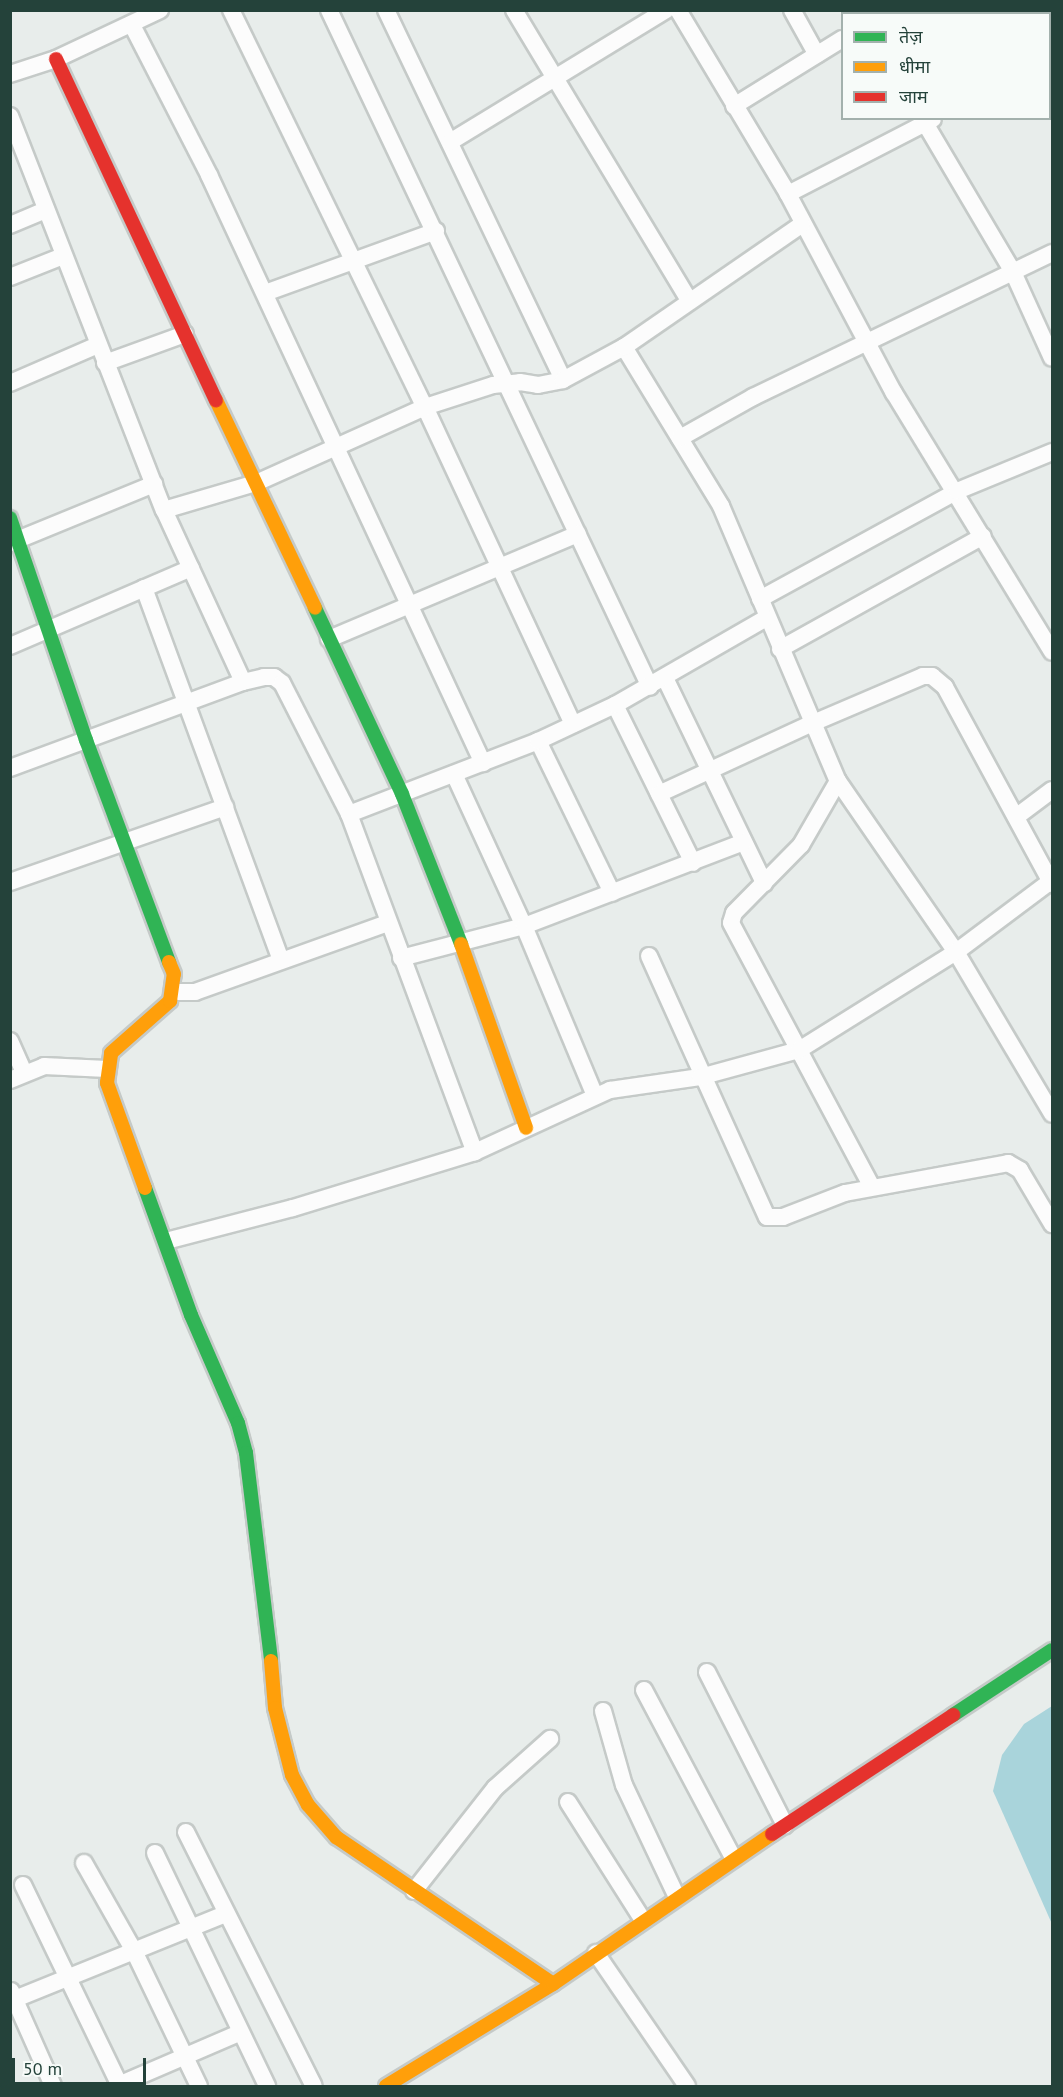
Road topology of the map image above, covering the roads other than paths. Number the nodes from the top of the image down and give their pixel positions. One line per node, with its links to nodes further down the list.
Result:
1 (160, 10): 9 (street)
2 (231, 10): 26 (street)
3 (329, 10): 23 (street)
4 (386, 10): 18 (street)
5 (514, 10): 14 (street)
6 (666, 10): 14 (street)
7 (678, 10): 15 (street)
8 (792, 10): 11 (street)
9 (132, 25): 12 (street); 29 (street)
10 (841, 40): 11 (street)
11 (817, 55): 15 (street)
12 (56, 58): 13 (street); 31 (street)
13 (10, 74)
14 (553, 78): 18 (street); 30 (street)
15 (734, 106): 19 (street)
16 (10, 116): 20 (street)
17 (926, 120): 19 (street); 27 (street)
18 (450, 142): 37 (street)
19 (788, 194): 21 (street)
20 (46, 210): 22 (street); 25 (street)
21 (802, 224): 30 (street); 32 (street)
22 (10, 225)
23 (436, 231): 26 (street); 39 (street)
24 (1053, 253): 27 (street)
25 (63, 256): 28 (street); 33 (street)
26 (353, 260): 29 (street); 40 (street)
27 (1013, 272): 32 (street); 35 (street)
28 (10, 277)
29 (265, 293): 42 (street)
30 (689, 300): 34 (street)
31 (185, 334): 36 (street); 44 (street)
32 (870, 344): 41 (street); 46 (street)
33 (98, 345): 36 (street); 38 (street)
34 (624, 347): 37 (street); 41 (street)
35 (1053, 358)
36 (105, 363): 45 (street)
37 (563, 380): 39 (street)
38 (10, 383)
39 (507, 383): 40 (street); 49 (street)
40 (425, 407): 42 (street); 52 (street)
41 (680, 438): 55 (street)
42 (339, 448): 44 (street); 56 (street)
43 (1053, 452): 46 (street)
44 (256, 483): 47 (street); 59 (street)
45 (154, 484): 47 (street); 51 (street)
46 (957, 491): 50 (street); 55 (street)
47 (164, 510): 53 (street)
48 (10, 518): 51 (street)
49 (578, 534): 52 (street); 65 (street)
50 (983, 536): 61 (street); 62 (street)
51 (14, 542): 58 (street)
52 (499, 565): 56 (street); 69 (street)
53 (191, 568): 54 (street); 64 (street)
54 (144, 588): 58 (street); 66 (street)
55 (760, 599): 57 (street)
56 (411, 603): 59 (street); 72 (street)
57 (766, 618): 61 (street); 63 (street)
58 (48, 630): 60 (street); 70 (street)
59 (329, 639): 78 (street)
60 (10, 646)
61 (780, 649): 68 (street)
62 (1053, 651)
63 (665, 678): 65 (street); 74 (street)
64 (243, 682): 66 (street); 81 (street)
65 (650, 687): 67 (street)
66 (186, 703): 70 (street); 80 (street)
67 (615, 705): 69 (street); 79 (street)
68 (813, 723): 74 (street); 76 (street); 82 (street)
69 (573, 724): 71 (street)
70 (86, 740): 73 (street); 83 (street)
71 (538, 741): 72 (street); 89 (street)
72 (483, 763): 75 (street)
73 (10, 768)
74 (709, 770): 79 (street); 84 (street)
75 (454, 774): 78 (street); 91 (street)
76 (838, 781): 88 (street); 93 (street)
77 (1053, 790): 82 (street)
78 (402, 794): 81 (street); 92 (street)
79 (659, 794): 85 (street)
80 (225, 807): 83 (street); 96 (street)
81 (349, 814): 90 (street)
82 (1016, 817): 87 (street)
83 (124, 842): 86 (street); 97 (street)
84 (744, 842): 85 (street); 88 (street)
85 (693, 863): 89 (street)
86 (10, 882)
87 (1052, 882): 93 (street)
88 (764, 883): 99 (street)
89 (612, 893): 91 (street)
90 (388, 922): 95 (street); 96 (street)
91 (524, 926): 92 (street); 103 (street)
92 (460, 942): 95 (street); 105 (street)
93 (956, 952): 99 (street); 104 (street)
94 (649, 956): 102 (street)
95 (401, 957): 106 (street)
96 (281, 962): 97 (street)
97 (174, 992): 100 (street)
98 (10, 1041): 101 (street)
99 (799, 1050): 102 (street); 107 (street)
100 (107, 1069): 101 (street); 109 (street)
101 (17, 1077)
102 (700, 1077): 103 (street); 107 (street)
103 (594, 1096): 105 (street)
104 (1053, 1114)
105 (526, 1128): 106 (street)
106 (475, 1152): 109 (street)
107 (872, 1187): 108 (street)
108 (1053, 1224)
109 (166, 1241): 122 (street)
110 (1053, 1650): 116 (street)
111 (707, 1672): 116 (street)
112 (644, 1690): 119 (street)
113 (603, 1711): 123 (street)
114 (549, 1739): 122 (street)
115 (568, 1802): 125 (street)
116 (785, 1825): 119 (street)
117 (186, 1832): 124 (street)
118 (155, 1853): 126 (street)
119 (734, 1859): 123 (street)
120 (84, 1863): 127 (street)
121 (23, 1885): 129 (street)
122 (414, 1892): 130 (street)
123 (677, 1897): 125 (street)
124 (225, 1914): 126 (street); 138 (street)
125 (643, 1920): 128 (street)
126 (189, 1928): 127 (street); 132 (street)
127 (134, 1951): 129 (street); 133 (street)
128 (596, 1953): 130 (street); 140 (street)
129 (70, 1980): 131 (street); 135 (street)
130 (554, 1984): 139 (street)
131 (13, 1994): 134 (street)
132 (239, 2033): 133 (street); 137 (street)
133 (184, 2057): 135 (street); 136 (street)
134 (53, 2086)
135 (119, 2086)
136 (200, 2086)
137 (267, 2086)
138 (314, 2086)
139 (386, 2086)
140 (687, 2086)

